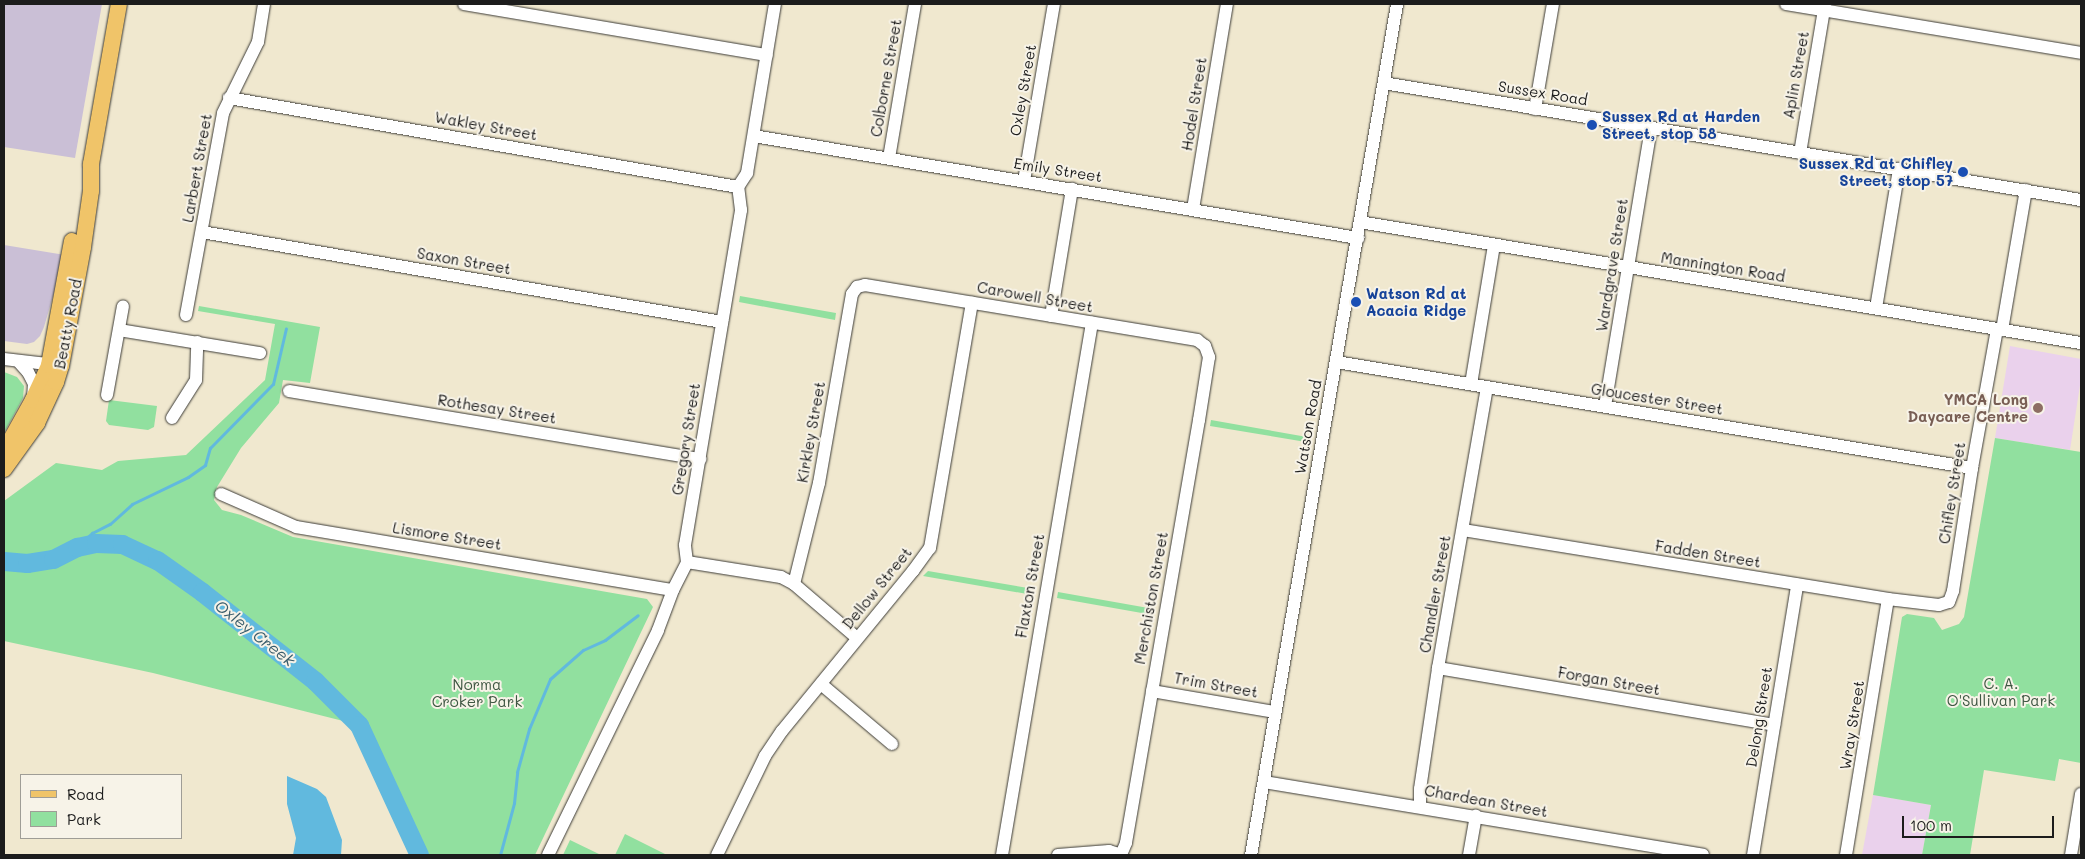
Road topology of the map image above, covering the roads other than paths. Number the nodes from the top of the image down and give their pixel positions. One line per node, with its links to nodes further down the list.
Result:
1 (119, 4): 50 (main road, Beatty Road)
2 (264, 4): 15 (street, Larbert Street)
3 (464, 4): 13 (street)
4 (775, 4): 13 (street)
5 (915, 4): 20 (street, Colborne Street)
6 (1054, 4): 22 (street, Oxley Street)
7 (1227, 4): 27 (street, Hodel Street)
8 (1397, 4): 14 (street, Watson Road)
9 (1553, 4): 16 (street)
10 (1786, 4): 11 (street)
11 (1824, 7): 12 (street); 19 (street, Aplin Street)
12 (2081, 53)
13 (766, 56): 18 (street)
14 (1384, 83): 16 (street, Sussex Road); 28 (street, Watson Road)
15 (229, 98): 23 (street, Wakley Street); 29 (street, Larbert Street)
16 (1535, 108): 17 (street, Sussex Road)
17 (1651, 128): 19 (street, Sussex Road); 32 (street, Wardgrave Street)
18 (754, 136): 20 (street, Emily Street); 23 (street)
19 (1800, 153): 21 (street, Sussex Road)
20 (889, 158): 22 (street, Emily Street)
21 (1899, 169): 25 (street, Sussex Road); 36 (street)
22 (1024, 181): 24 (street, Emily Street)
23 (738, 187): 39 (street, Gregory Street)
24 (1072, 189): 27 (street, Emily Street); 38 (street)
25 (2026, 190): 26 (street, Sussex Road); 41 (street, Chifley Street)
26 (2081, 200)
27 (1193, 209): 30 (street, Emily Street)
28 (1360, 222): 30 (street, Watson Road); 31 (street, Mannington Road)
29 (202, 232): 37 (street, Larbert Street); 39 (street, Saxon Street)
30 (1358, 238): 49 (street, Watson Road)
31 (1494, 245): 32 (street, Mannington Road); 51 (street)
32 (1628, 268): 36 (street, Mannington Road); 56 (street, Wardgrave Street)
33 (857, 287): 34 (street, Carowell Street); 65 (street, Kirkley Street)
34 (972, 303): 38 (street, Carowell Street); 70 (street, Dellow Street)
35 (123, 306): 42 (street)
36 (1876, 308): 41 (street, Mannington Road)
37 (186, 316)
38 (1051, 316): 40 (street, Carowell Street)
39 (722, 322): 59 (street, Gregory Street)
40 (1092, 323): 45 (street, Carowell Street); 83 (street, Flaxton Street)
41 (2000, 329): 44 (street, Mannington Road); 60 (street, Chifley Street)
42 (119, 330): 43 (street); 54 (street)
43 (197, 342): 46 (street); 57 (street)
44 (2081, 343)
45 (1205, 346): 73 (street, Merchiston Street)
46 (260, 353)
47 (4, 359): 48 (street)
48 (18, 361): 50 (street); 55 (street)
49 (1336, 362): 51 (street, Gloucester Street); 74 (street, Watson Road)
50 (55, 365): 55 (main road, Beatty Road); 61 (main road, Beatty Road)
51 (1472, 384): 52 (street, Gloucester Street)
52 (1486, 387): 56 (street, Gloucester Street); 63 (street, Chandler Street)
53 (289, 391): 59 (street, Rothesay Street)
54 (108, 395)
55 (33, 400): 58 (main road, Beatty Road)
56 (1605, 406): 60 (street, Gloucester Street)
57 (172, 418)
58 (4, 452)
59 (700, 459): 64 (street, Gregory Street)
60 (1972, 468): 69 (street, Chifley Street)
61 (4, 469)
62 (221, 494): 67 (street, Lismore Street)
63 (1463, 530): 66 (street, Fadden Street); 71 (street, Chandler Street)
64 (688, 562): 65 (street); 67 (street)
65 (794, 584): 70 (street)
66 (1797, 585): 68 (street, Fadden Street); 75 (street, Delong Street)
67 (673, 590): 81 (street)
68 (1888, 599): 69 (street, Fadden Street); 90 (street, Wray Street)
69 (1949, 602)
70 (857, 638): 72 (street, Dellow Street)
71 (1438, 668): 75 (street, Forgan Street); 79 (street, Chandler Street)
72 (821, 684): 76 (street); 82 (street, Dellow Street)
73 (1152, 691): 74 (street, Trim Street); 85 (street, Merchiston Street)
74 (1275, 712): 77 (street, Watson Road)
75 (1774, 725): 89 (street, Delong Street)
76 (892, 744)
77 (1264, 782): 79 (street, Chardean Street); 86 (street, Watson Road)
78 (2081, 794): 91 (street)
79 (1420, 807): 80 (street, Chardean Street)
80 (1476, 816): 87 (street); 88 (street, Chardean Street)
81 (548, 855)
82 (716, 855)
83 (1002, 855)
84 (1058, 855): 85 (street)
85 (1121, 855)
86 (1251, 855)
87 (1469, 855)
88 (1703, 855)
89 (1752, 855)
90 (1846, 855)
91 (2071, 855)

